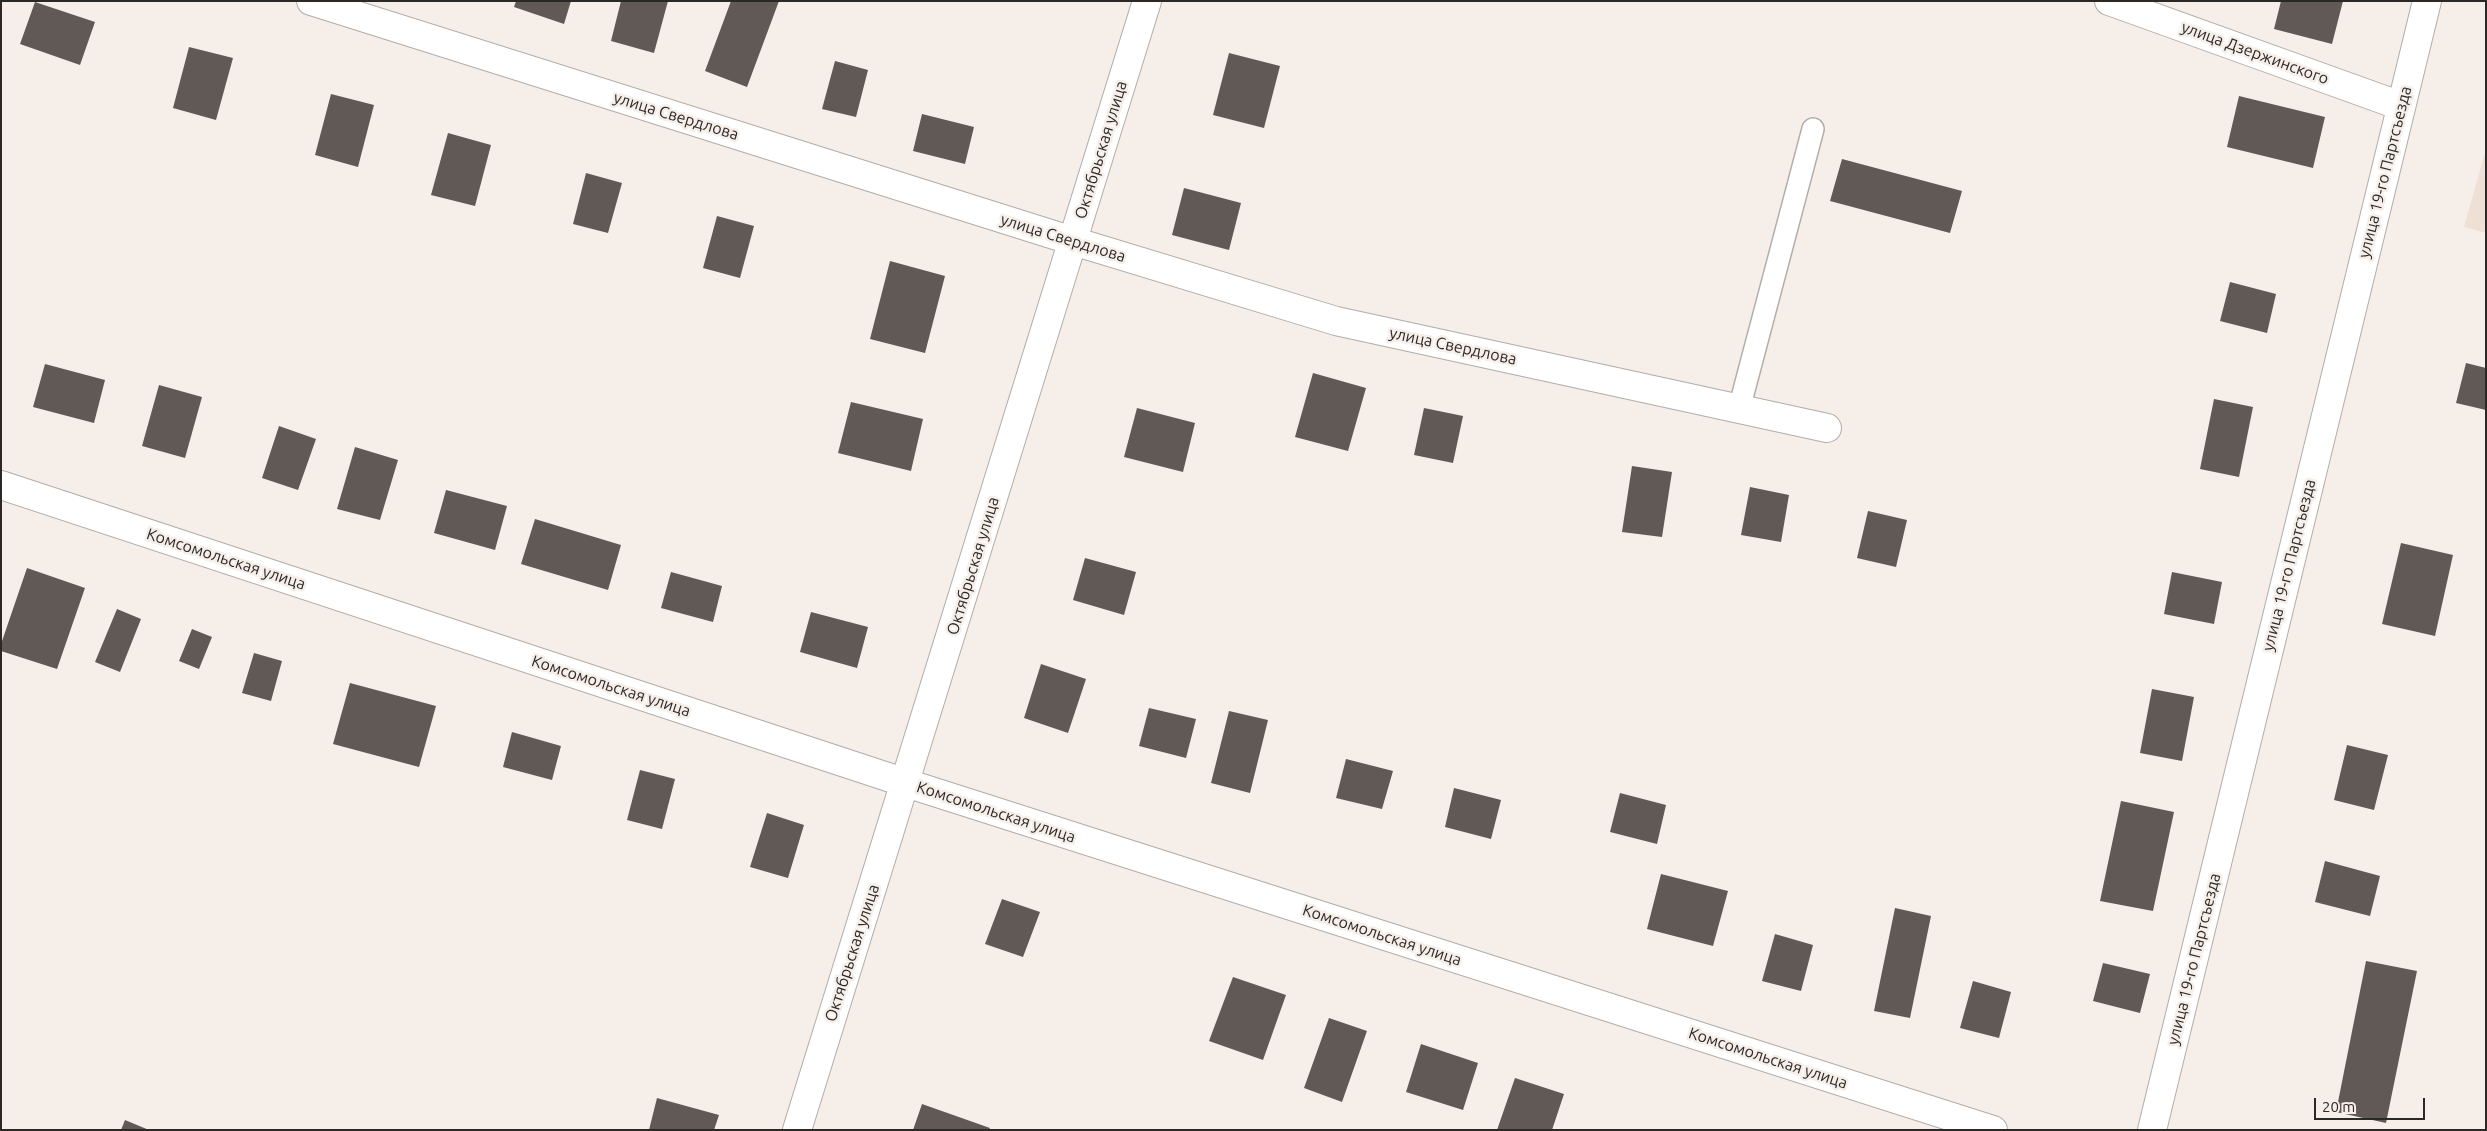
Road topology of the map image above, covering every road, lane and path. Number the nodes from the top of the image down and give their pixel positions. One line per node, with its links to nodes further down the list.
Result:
1 (310, 1): 7 (street, улица Свердлова)
2 (1147, 1): 7 (street, Октябрьская улица)
3 (2109, 1): 5 (street, улица Дзержинского)
4 (2426, 1): 5 (street, улица 19-го Партсъезда)
5 (2401, 106): 14 (street, улица 19-го Партсъезда)
6 (1813, 129): 8 (lane)
7 (1073, 241): 8 (street, улица Свердлова); 11 (street, Октябрьская улица)
8 (1739, 409): 9 (street, улица Свердлова)
9 (1827, 428)
10 (1, 485): 11 (street, Комсомольская улица)
11 (906, 783): 12 (street, Октябрьская улица); 13 (street, Комсомольская улица)
12 (796, 1130)
13 (1993, 1130)
14 (2152, 1130)

